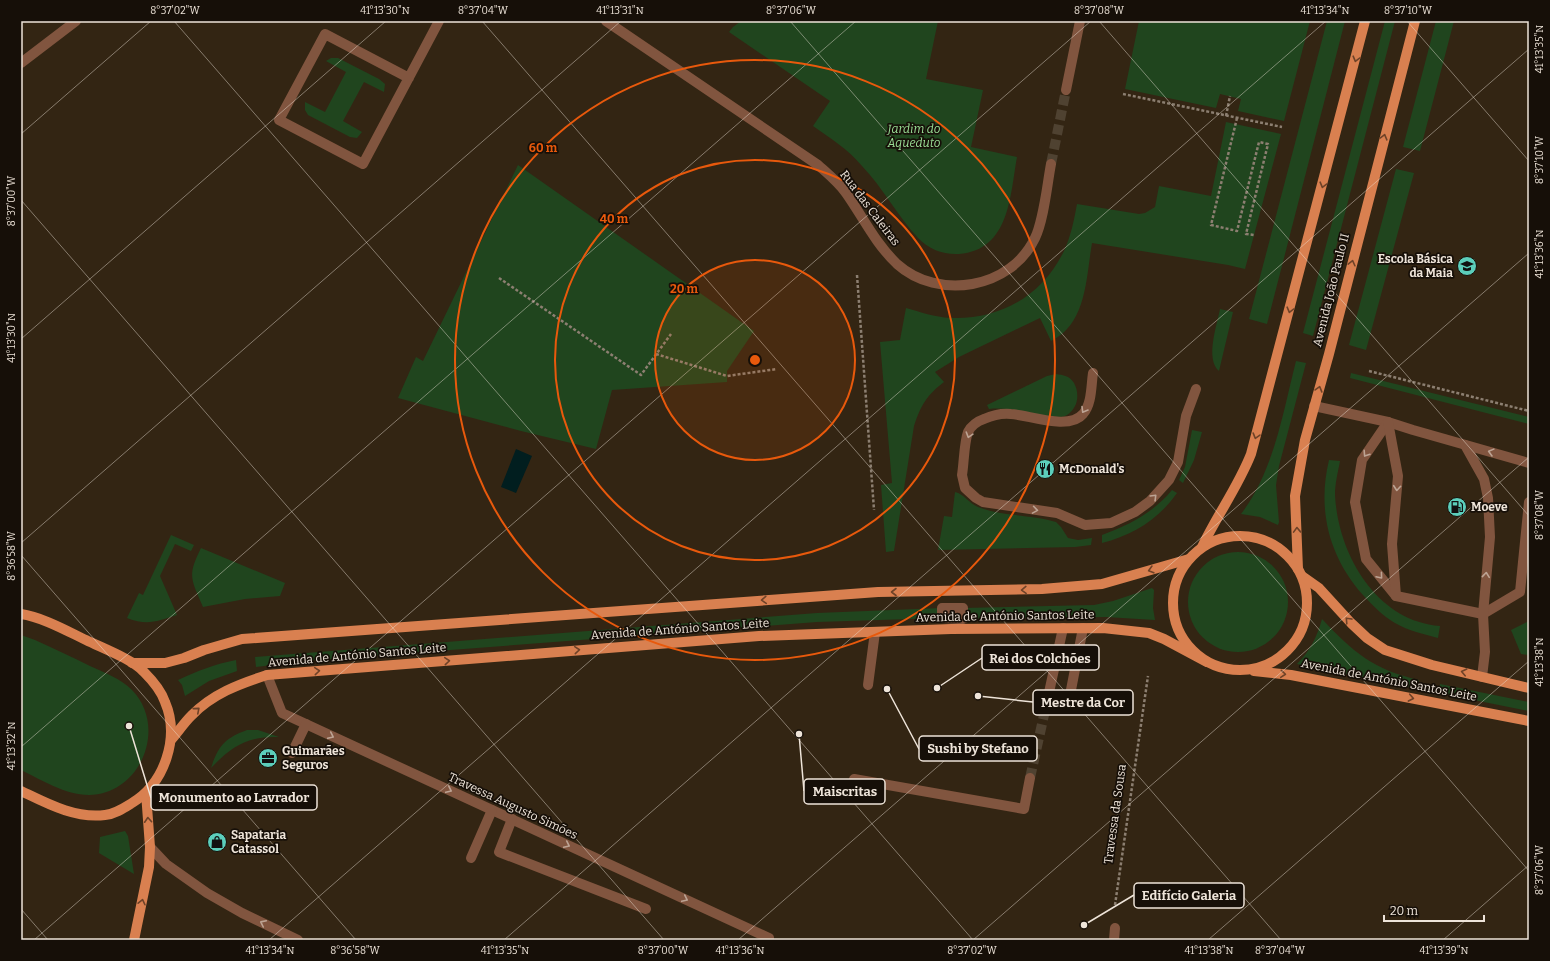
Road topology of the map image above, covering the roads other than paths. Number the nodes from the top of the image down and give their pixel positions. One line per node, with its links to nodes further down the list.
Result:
1 (76, 21): 7 (street)
2 (439, 21): 8 (street)
3 (606, 21): 10 (street, Rua das Caleiras)
4 (1080, 21): 9 (street)
5 (1365, 21): 18 (main road, one-way to 18)
6 (1415, 21): 13 (main road, Avenida João Paulo II, one-way to 6)
7 (21, 63)
8 (409, 78): 8 (street)
9 (1066, 90)
10 (1051, 164)
11 (1093, 373): 12 (street, one-way to 12)
12 (1196, 389)
13 (1314, 406): 14 (street); 20 (main road, Avenida João Paulo II, one-way to 13)
14 (1388, 422): 15 (street); 21 (street, one-way to 21); 21 (street, one-way to 21)
15 (1465, 445): 16 (street, one-way to 15); 23 (street, one-way to 15)
16 (1529, 463)
17 (1529, 502): 23 (street)
18 (1202, 547): 19 (main road); 20 (main road)
19 (1189, 559): 27 (main road); 28 (main road, Avenida de António Santos Leite, one-way to 28)
20 (1300, 572): 29 (main road); 31 (main road, Avenida de António Santos Leite, one-way to 20)
21 (1396, 596): 23 (street)
22 (21, 614): 28 (main road)
23 (1482, 614): 31 (street)
24 (1063, 628): 25 (main road, Avenida de António Santos Leite); 26 (main road, Avenida de António Santos Leite); 35 (street)
25 (1083, 628): 27 (main road, Avenida de António Santos Leite); 34 (street)
26 (875, 632): 30 (main road, Avenida de António Santos Leite, one-way to 26); 32 (street)
27 (1207, 662): 29 (main road)
28 (132, 663): 38 (main road)
29 (1244, 670): 36 (main road, Avenida de António Santos Leite, one-way to 36)
30 (267, 675): 37 (street, Travessa Augusto Simões); 38 (main road, Avenida de António Santos Leite, one-way to 30)
31 (1482, 677): 33 (main road, Avenida de António Santos Leite)
32 (868, 685)
33 (1529, 688)
34 (1070, 695)
35 (1048, 697)
36 (1529, 721)
37 (306, 724): 39 (street); 44 (street, Travessa Augusto Simões, one-way to 44)
38 (171, 740): 43 (main road)
39 (292, 753)
40 (1030, 778): 41 (street)
41 (854, 779)
42 (21, 791): 43 (main road)
43 (146, 793): 46 (main road, one-way to 43)
44 (492, 810): 45 (street, Travessa Augusto Simões); 47 (street)
45 (512, 819): 48 (street); 52 (street, Travessa Augusto Simões, one-way to 52)
46 (150, 847): 50 (main road, one-way to 46); 51 (street, one-way to 46)
47 (471, 858)
48 (646, 909)
49 (1115, 928): 53 (street)
50 (134, 940)
51 (298, 940)
52 (769, 940)
53 (1114, 940)

